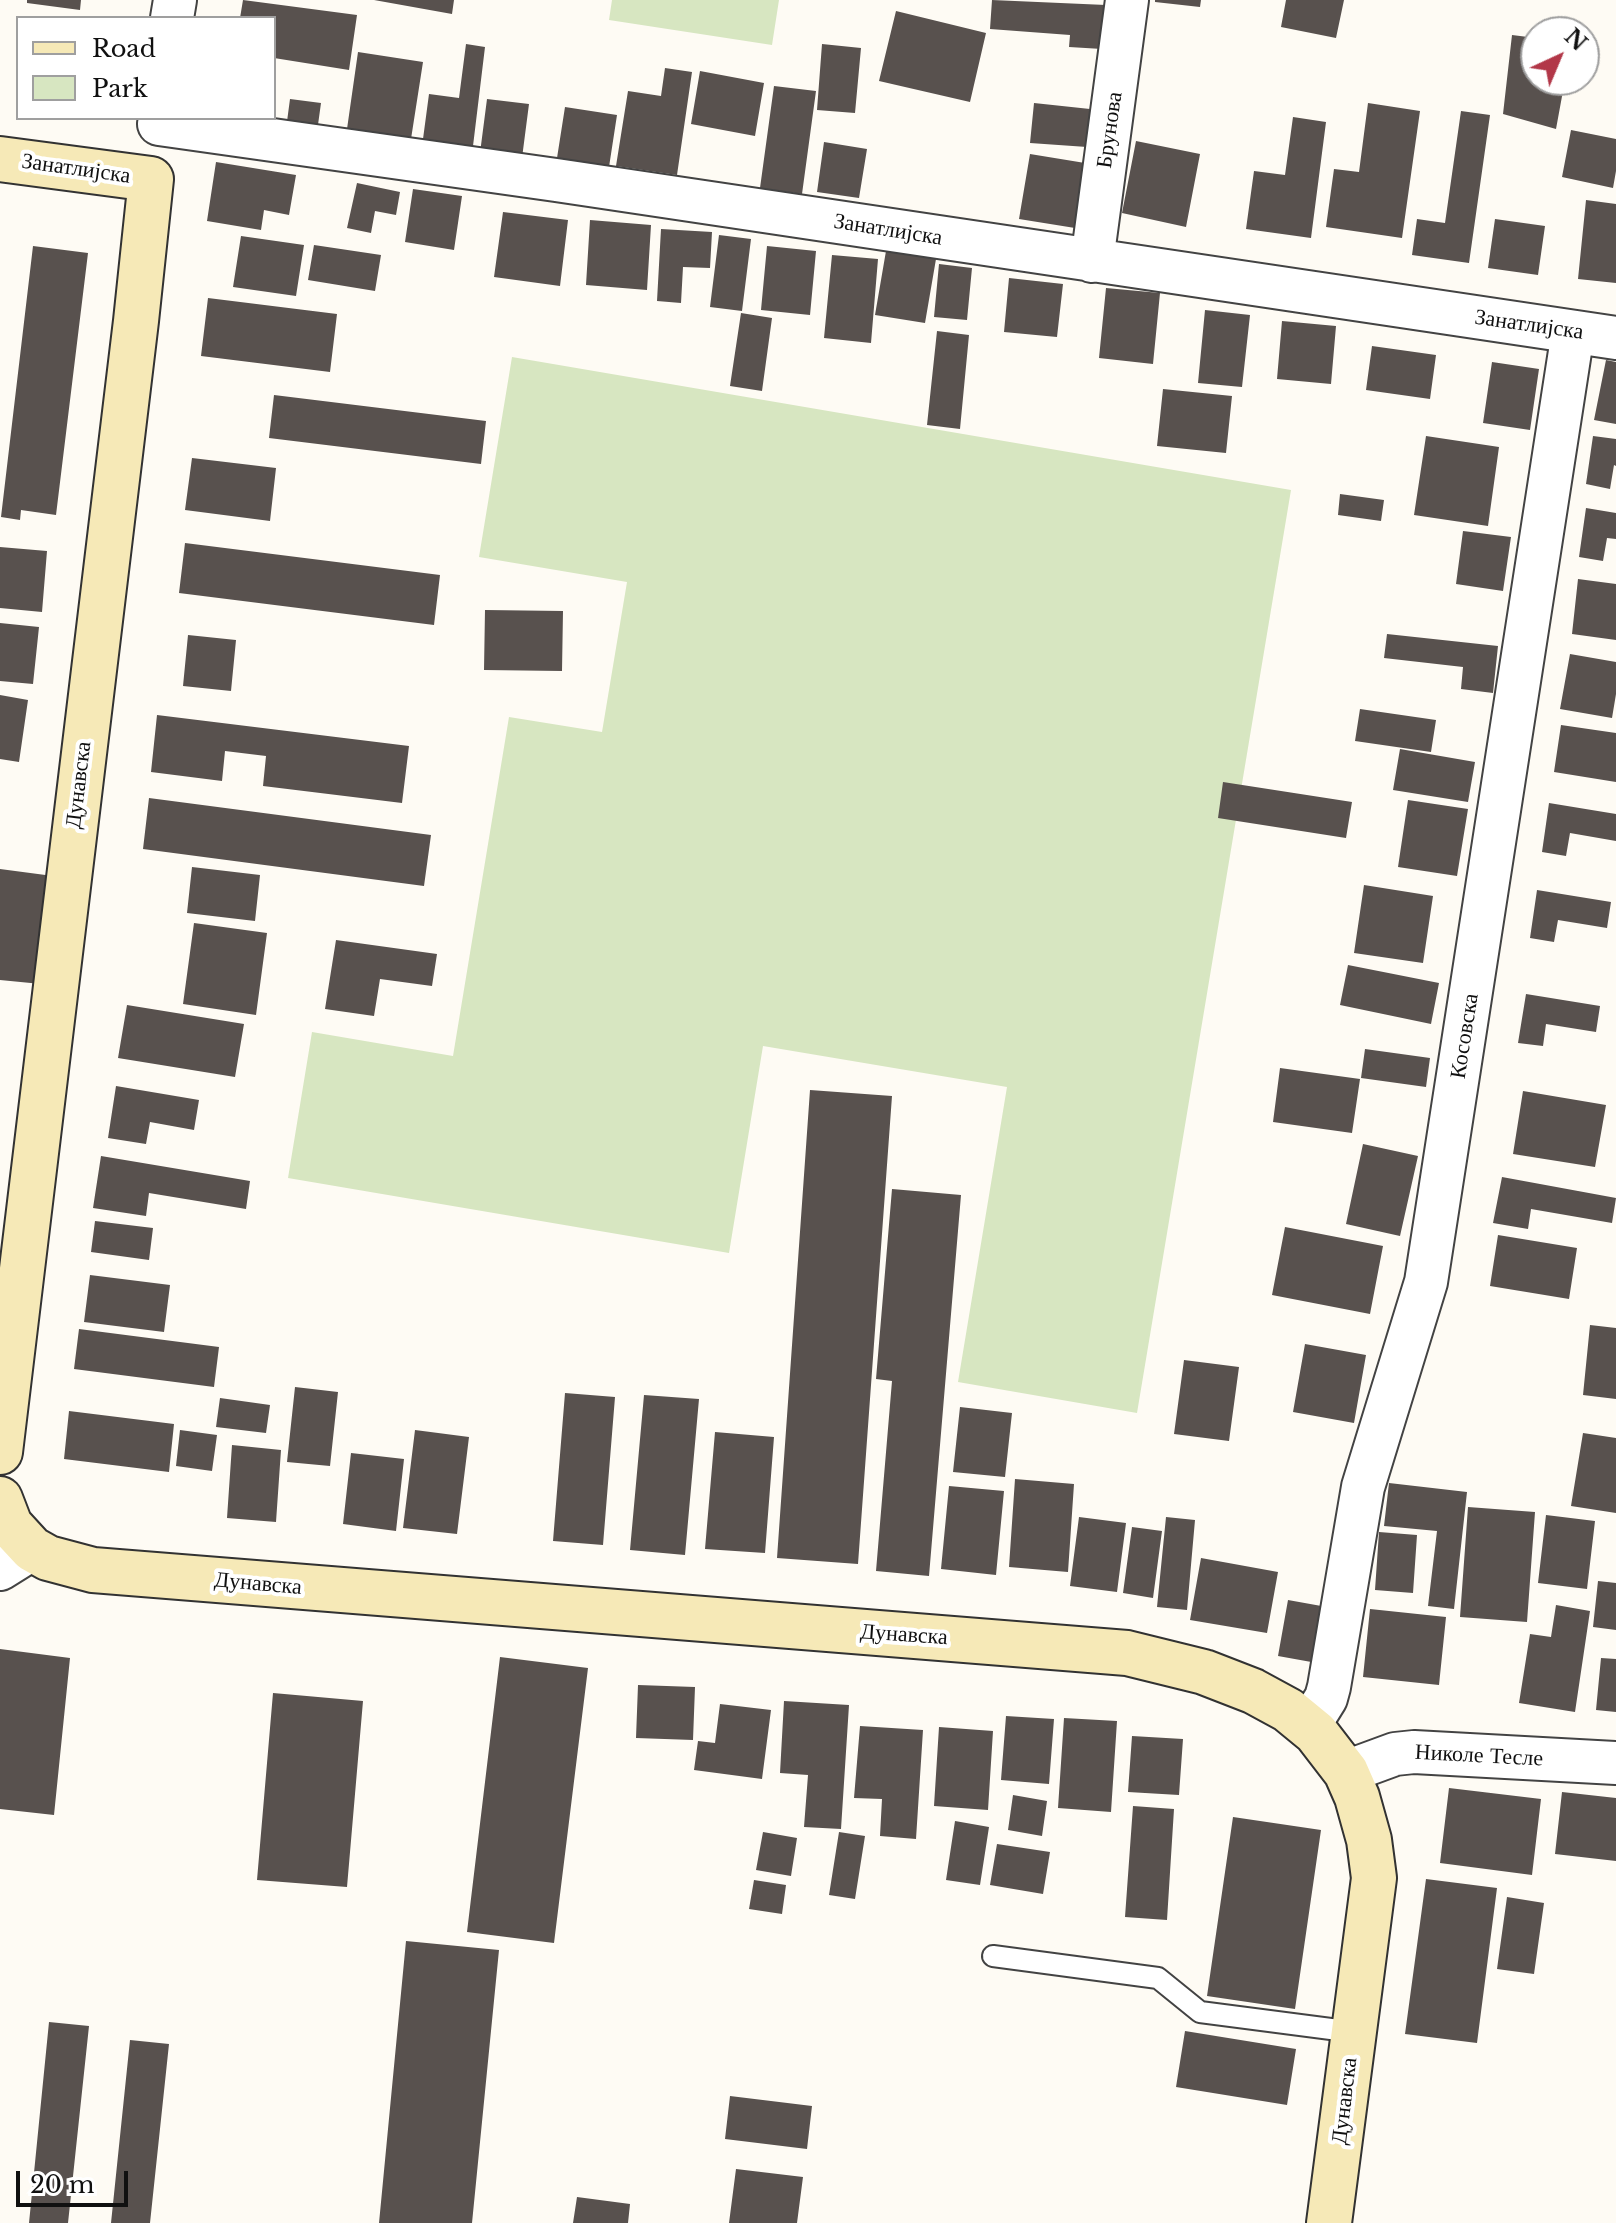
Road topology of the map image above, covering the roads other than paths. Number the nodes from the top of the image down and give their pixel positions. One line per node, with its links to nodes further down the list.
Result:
1 (1127, 0): 5 (street, Брунова)
2 (159, 121): 4 (street, Дунавска); 5 (street, Занатлијска)
3 (0, 159): 4 (main road, Занатлијска)
4 (151, 179): 8 (main road, Дунавска)
5 (1092, 261): 6 (street, Занатлијска)
6 (1573, 332): 7 (street, Занатлијска); 11 (street, Косовска)
7 (1616, 338)
8 (0, 1452)
9 (0, 1499): 10 (main road, Дунавска)
10 (16, 1559): 11 (main road, Дунавска)
11 (1308, 1727): 13 (main road, Дунавска)
12 (1616, 1763): 13 (street, Николе Тесле)
13 (1346, 1772): 15 (main road, Дунавска)
14 (993, 1956): 15 (lane)
15 (1354, 2032): 16 (main road, Дунавска)
16 (1329, 2223)

